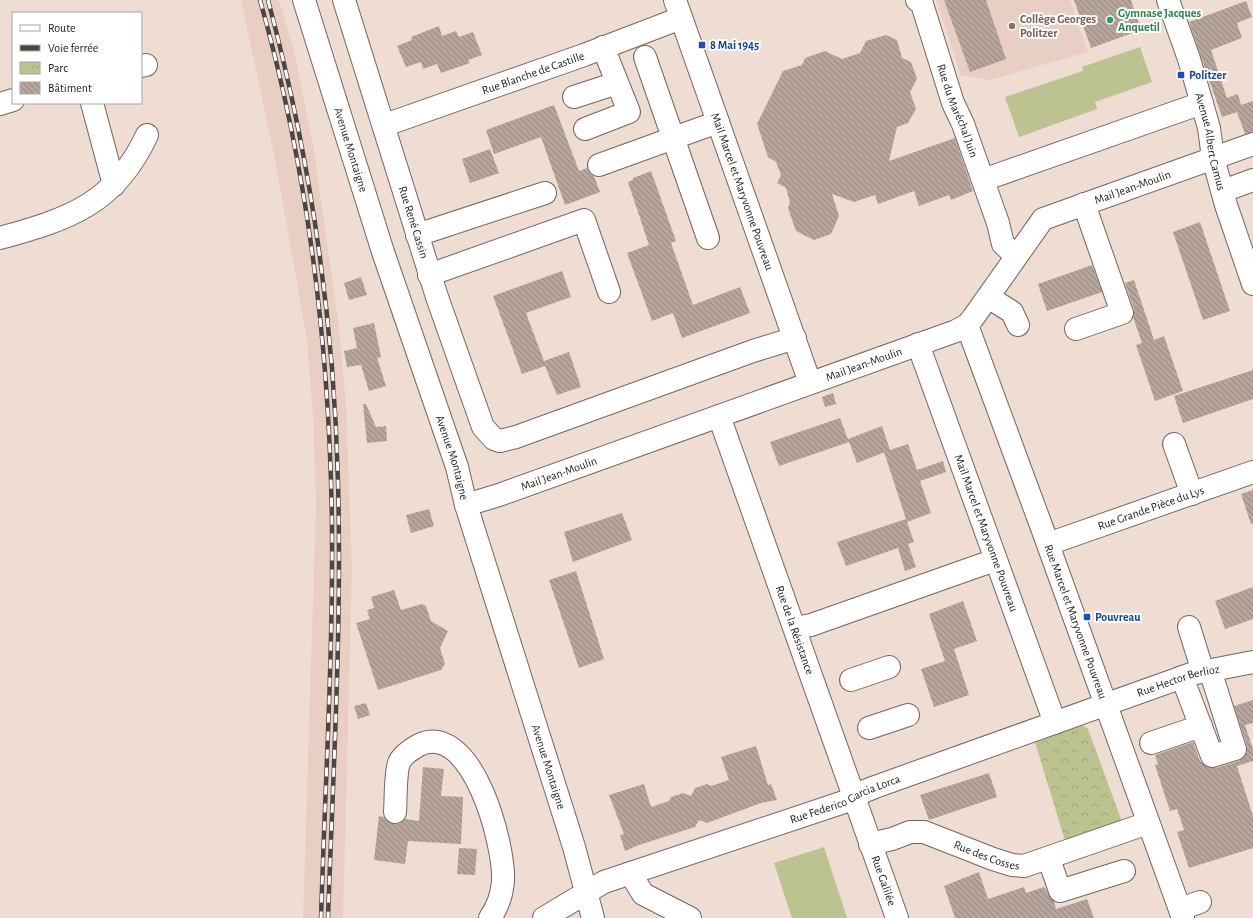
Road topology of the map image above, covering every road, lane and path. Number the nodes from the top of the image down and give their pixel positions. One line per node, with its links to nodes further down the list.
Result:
1 (304, 0): 48 (street, Avenue Montaigne)
2 (344, 0): 15 (street, Rue René Cassin)
3 (917, 0): 22 (street, Rue du Maréchal Juin)
4 (1168, 0): 11 (street, Avenue Albert Camus)
5 (678, 9): 6 (street, Rue Blanche de Castille); 14 (street, Mail Marcel et Maryvonne Pouvreau)
6 (603, 47): 8 (street); 15 (street, Rue Blanche de Castille)
7 (645, 57): 18 (street)
8 (617, 83): 9 (street); 16 (street)
9 (574, 97)
10 (12, 100): 12 (street)
11 (1202, 103): 20 (street, Avenue Albert Camus); 22 (street)
12 (0, 104)
13 (92, 104): 24 (street)
14 (718, 122): 18 (street); 41 (street, Mail Marcel et Maryvonne Pouvreau)
15 (385, 125): 29 (street, Rue René Cassin)
16 (585, 129)
17 (147, 135): 24 (street)
18 (673, 138): 21 (street); 32 (street)
19 (1253, 144): 20 (street, Mail Jean-Moulin)
20 (1213, 158): 25 (street, Avenue Albert Camus); 27 (street, Mail Jean-Moulin)
21 (599, 165)
22 (983, 180): 28 (street, Rue du Maréchal Juin)
23 (1253, 180): 25 (street)
24 (114, 185): 31 (street)
25 (1223, 191): 35 (street, Avenue Albert Camus)
26 (545, 193): 29 (street)
27 (1084, 204): 30 (street, Mail Jean-Moulin); 40 (street)
28 (998, 223): 30 (street); 33 (street, Rue du Maréchal Juin)
29 (417, 235): 34 (street, Rue René Cassin)
30 (1031, 236): 33 (street, Mail Jean-Moulin)
31 (0, 238)
32 (708, 238)
33 (1016, 256): 37 (street, Mail Jean-Moulin)
34 (429, 274): 36 (street); 41 (street, Rue René Cassin)
35 (1253, 284)
36 (609, 292)
37 (988, 297): 38 (street); 39 (street, Mail Jean-Moulin)
38 (1018, 325)
39 (966, 326): 42 (street, Mail Jean-Moulin); 49 (street, Rue Marcel et Maryvonne Pouvreau)
40 (1076, 329)
41 (795, 338): 43 (street, Mail Marcel et Maryvonne Pouvreau)
42 (918, 344): 43 (street, Mail Jean-Moulin); 50 (street, Mail Marcel et Maryvonne Pouvreau)
43 (810, 383): 44 (street, Mail Jean-Moulin)
44 (718, 416): 48 (street, Mail Jean-Moulin); 52 (street, Rue de la Résistance)
45 (1174, 444): 47 (street)
46 (1253, 472): 47 (street, Rue Grande Pièce du Lys)
47 (1192, 494): 49 (street, Rue Grande Pièce du Lys)
48 (466, 505): 71 (street, Avenue Montaigne)
49 (1048, 544): 58 (street, Rue Marcel et Maryvonne Pouvreau)
50 (996, 560): 52 (street); 60 (street, Mail Marcel et Maryvonne Pouvreau)
51 (1189, 627): 55 (street)
52 (795, 628): 64 (street, Rue de la Résistance)
53 (1253, 662): 55 (street, Rue Hector Berlioz)
54 (889, 668): 57 (street)
55 (1207, 671): 56 (street, Rue Hector Berlioz); 61 (street)
56 (1182, 677): 58 (street, Rue Hector Berlioz); 61 (street)
57 (851, 680)
58 (1105, 704): 60 (street, Rue Federico Garcia Lorca); 66 (street, Rue Marcel et Maryvonne Pouvreau)
59 (908, 715): 62 (street)
60 (1054, 723): 64 (street, Rue Federico Garcia Lorca)
61 (1200, 726): 63 (street)
62 (869, 728)
63 (1152, 743)
64 (854, 797): 67 (street, Rue de la Résistance); 70 (street, Rue Federico Garcia Lorca)
65 (395, 812): 74 (street)
66 (1148, 823): 68 (street, Rue des Cosses); 73 (street, Rue Marcel et Maryvonne Pouvreau)
67 (870, 844): 68 (street, Rue des Cosses); 78 (street, Rue Galilée)
68 (1050, 858): 69 (street)
69 (1124, 871)
70 (630, 873): 71 (street, Rue Federico Garcia Lorca); 77 (street)
71 (586, 893): 75 (street, Rue Federico Garcia Lorca); 76 (street, Avenue Montaigne)
72 (1200, 902): 73 (street)
73 (1181, 914)
74 (490, 918)
75 (544, 918)
76 (593, 918)
77 (690, 918)
78 (897, 918)

